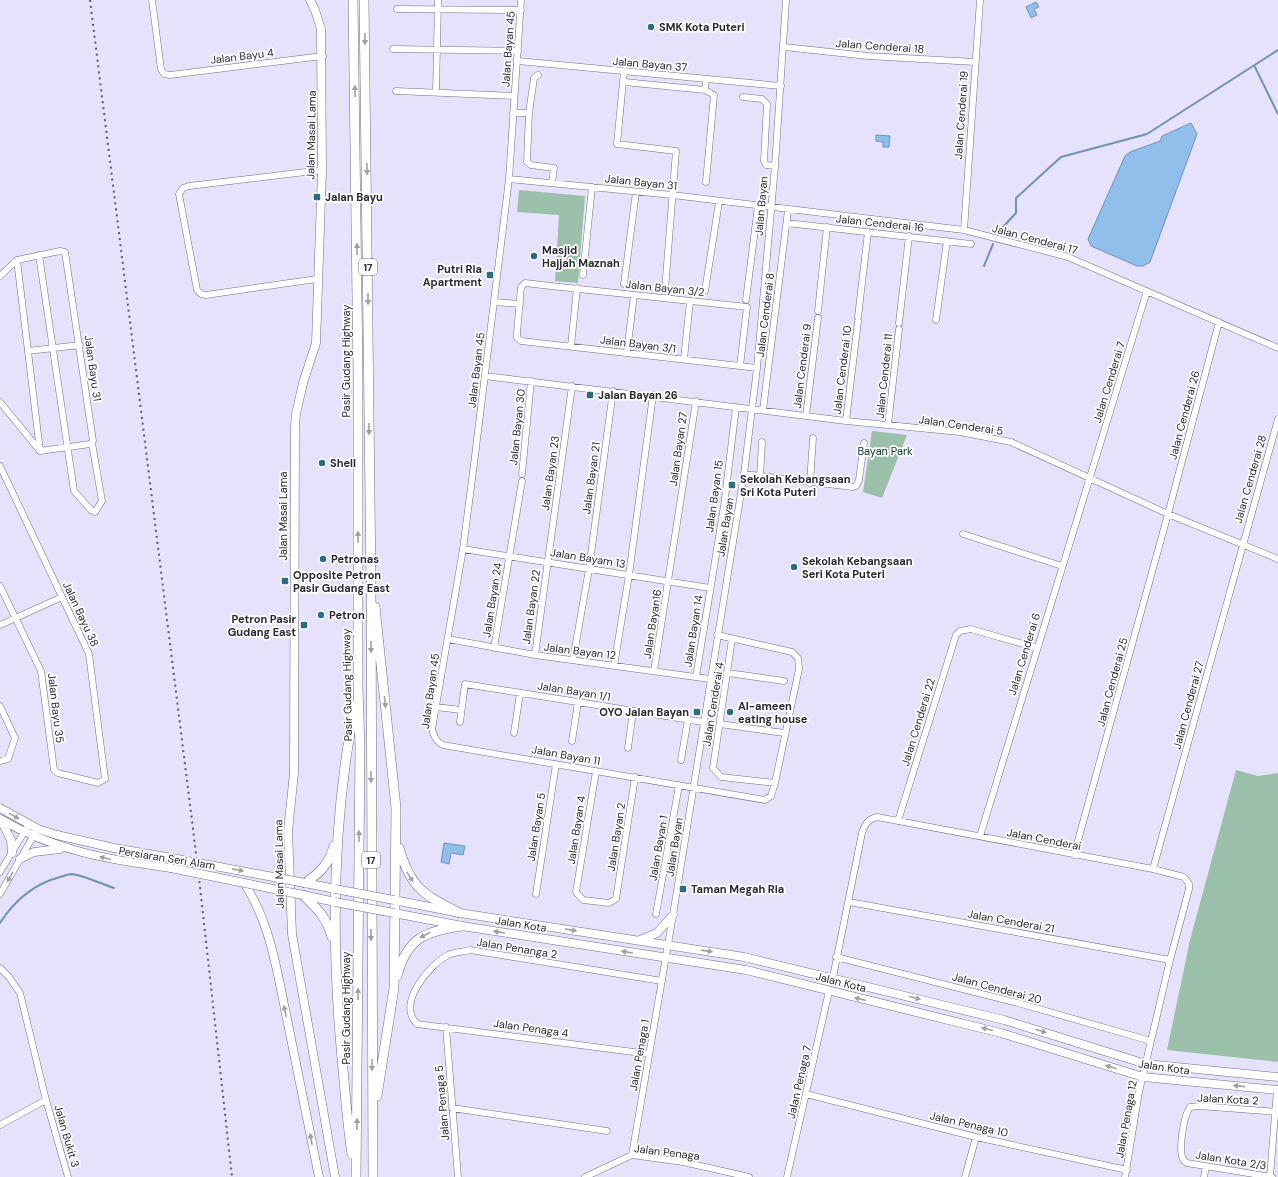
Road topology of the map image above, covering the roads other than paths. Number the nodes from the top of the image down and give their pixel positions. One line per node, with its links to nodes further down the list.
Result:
1 (152, 0): 16 (street, Jalan Bayu 4)
2 (310, 0): 16 (main road, Jalan Masai Lama)
3 (354, 0): 131 (highway, Pasir Gudang Highway / 17, one-way to 3)
4 (364, 0): 111 (highway, Pasir Gudang Highway / 17, one-way to 111)
5 (438, 0): 9 (street)
6 (521, 0): 11 (street, Jalan Bayan 45)
7 (786, 0): 12 (street, Jalan Bayan)
8 (980, 0): 18 (street, Jalan Cenderai 19)
9 (438, 8): 10 (street); 11 (street); 13 (street)
10 (397, 9)
11 (521, 10): 15 (street, Jalan Bayan 45)
12 (784, 47): 18 (street, Jalan Cenderai 18); 23 (street, Jalan Bayan)
13 (437, 48): 14 (street); 15 (street); 26 (street)
14 (393, 49)
15 (518, 51): 17 (street, Jalan Bayan 45)
16 (322, 56): 32 (main road, Jalan Masai Lama)
17 (518, 61): 19 (street, Jalan Bayan 37); 27 (street, Jalan Bayan 45)
18 (975, 62): 45 (street, Jalan Cenderai 19)
19 (624, 71): 21 (street, Jalan Bayan 37); 38 (street)
20 (538, 75): 30 (street)
21 (706, 79): 23 (street, Jalan Bayan 37); 24 (street)
22 (624, 82): 24 (street)
23 (781, 86): 31 (street, Jalan Bayan)
24 (705, 90): 34 (street)
25 (396, 91): 26 (street)
26 (436, 92): 27 (street)
27 (514, 96): 29 (street, Jalan Bayan 45)
28 (743, 97): 31 (street)
29 (513, 113): 30 (street); 33 (street, Jalan Bayan 45)
30 (529, 113): 35 (street)
31 (774, 166): 41 (street, Jalan Bayan)
32 (322, 170): 54 (main road, Jalan Masai Lama); 54 (street)
33 (509, 179): 35 (street, Jalan Bayan 31); 63 (street, Jalan Bayan 45)
34 (706, 182)
35 (552, 183): 36 (street, Jalan Bayan 31)
36 (592, 187): 37 (street, Jalan Bayan 31); 52 (street)
37 (636, 192): 38 (street, Jalan Bayan 31); 55 (street)
38 (672, 195): 39 (street, Jalan Bayan 31); 57 (street)
39 (719, 202): 40 (street, Jalan Bayan 31); 58 (street)
40 (758, 206): 41 (street, Jalan Bayan 31); 61 (street)
41 (771, 208): 42 (street, Jalan Cenderai 17); 75 (street, Jalan Bayan)
42 (788, 210): 43 (street, Jalan Cenderai 8); 45 (street, Jalan Cenderai 17)
43 (787, 223): 44 (street, Jalan Cenderai 16); 85 (street, Jalan Cenderai 8)
44 (827, 227): 46 (street, Jalan Cenderai 16); 86 (street, Jalan Cenderai 9)
45 (964, 230): 59 (street, Jalan Cenderai 17)
46 (868, 232): 47 (street, Jalan Cenderai 16); 88 (street, Jalan Cenderai 10)
47 (909, 236): 48 (street, Jalan Cenderai 16); 89 (street, Jalan Cenderai 11)
48 (947, 241): 49 (street, Jalan Cenderai 16); 65 (street)
49 (971, 244)
50 (39, 255): 51 (street, Jalan Bayu 31); 67 (street, Jalan Bayu 31); 69 (street)
51 (17, 260): 53 (street); 71 (street)
52 (583, 275)
53 (0, 276)
54 (317, 279): 221 (main road, Jalan Masai Lama)
55 (624, 284)
56 (577, 288): 60 (street, Jalan Bayan 3/2); 64 (street, Jalan Bayan 3/2); 68 (street)
57 (665, 290)
58 (705, 291)
59 (1147, 291): 66 (street, Jalan Cenderai 17); 99 (street, Jalan Cenderai 7)
60 (634, 295): 62 (street, Jalan Bayan 3/2); 72 (street)
61 (746, 300)
62 (690, 301): 73 (street); 74 (street, Jalan Bayan 3/2)
63 (494, 302): 64 (street); 76 (street, Jalan Bayan 45)
64 (520, 304): 68 (street, Jalan Bayan 3/1)
65 (936, 320)
66 (1218, 322): 70 (street, Jalan Cenderai 17); 101 (street, Jalan Cenderai 26)
67 (80, 345): 69 (street); 92 (street, Jalan Bayu 31)
68 (571, 346): 72 (street, Jalan Bayan 3/1)
69 (53, 348): 71 (street); 94 (street)
70 (1278, 348)
71 (28, 351): 95 (street)
72 (627, 352): 73 (street, Jalan Bayan 3/1)
73 (684, 359): 74 (street, Jalan Bayan 3/1)
74 (740, 366): 75 (street, Jalan Bayan 3/1)
75 (757, 368): 84 (street, Jalan Bayan)
76 (485, 376): 77 (street); 104 (street, Jalan Bayan 45)
77 (531, 381): 78 (street); 105 (street, Jalan Bayan 30)
78 (572, 386): 79 (street); 107 (street, Jalan Bayan 23)
79 (613, 391): 80 (street); 109 (street, Jalan Bayan 21)
80 (653, 396): 81 (street); 110 (street)
81 (696, 401): 83 (street); 112 (street, Jalan Bayan 27)
82 (0, 402): 95 (street)
83 (736, 407): 84 (street); 114 (street, Jalan Bayan 15)
84 (752, 409): 85 (street, Jalan Cenderai 5); 97 (street, Jalan Bayan)
85 (763, 410): 86 (street, Jalan Cenderai 5)
86 (806, 416): 88 (street, Jalan Cenderai 5)
87 (1278, 419): 103 (street, Jalan Cenderai 28)
88 (846, 421): 89 (street, Jalan Cenderai 5)
89 (888, 425): 99 (street, Jalan Cenderai 5)
90 (813, 438): 100 (street)
91 (762, 442): 98 (street)
92 (92, 443): 94 (street); 94 (street, Jalan Bayu 31)
93 (864, 443): 100 (street)
94 (68, 447): 95 (street)
95 (40, 451)
96 (0, 466): 115 (street, Jalan Bayu 38)
97 (744, 474): 98 (street); 118 (street, Jalan Bayan)
98 (760, 477): 100 (street)
99 (1090, 479): 101 (street, Jalan Cenderai 5); 108 (street, Jalan Cenderai 6)
100 (810, 483)
101 (1168, 514): 103 (street, Jalan Cenderai 5); 168 (street, Jalan Cenderai 25)
102 (963, 534): 108 (street)
103 (1242, 545): 106 (street, Jalan Cenderai 5); 170 (street, Jalan Cenderai 27)
104 (462, 549): 105 (street, Jalan Bayam 13); 119 (street, Jalan Bayan 45)
105 (509, 556): 107 (street, Jalan Bayam 13); 121 (street, Jalan Bayan 24)
106 (1278, 559)
107 (548, 562): 109 (street, Jalan Bayam 13); 123 (street, Jalan Bayan 22)
108 (1062, 566): 122 (street, Jalan Cenderai 6)
109 (589, 569): 110 (street, Jalan Bayam 13); 124 (street, Jalan Bayan 21)
110 (629, 575): 112 (street, Jalan Bayam 13); 125 (street)
111 (370, 580): 165 (highway, one-way to 165); 213 (highway, Pasir Gudang Highway / 17, one-way to 213)
112 (669, 581): 114 (street, Jalan Bayam 13); 126 (street, Jalan Bayan16)
113 (0, 586): 116 (street, Jalan Bayu 35)
114 (710, 588): 128 (street, Jalan Bayan 14)
115 (62, 597): 116 (street); 150 (street, Jalan Bayu 38)
116 (15, 618): 117 (street); 150 (street, Jalan Bayu 35)
117 (0, 625)
118 (717, 635): 120 (street); 129 (street, Jalan Bayan)
119 (448, 639): 121 (street, Jalan Bayan 12); 135 (street, Jalan Bayan 45)
120 (732, 639): 127 (street, Jalan Cenderai 4); 143 (street)
121 (494, 648): 123 (street, Jalan Bayan 12)
122 (1037, 648): 158 (street, Jalan Cenderai 22); 164 (street, Jalan Cenderai 6)
123 (535, 655): 124 (street, Jalan Bayan 12)
124 (573, 660): 125 (street, Jalan Bayan 12)
125 (614, 666): 126 (street, Jalan Bayan 12)
126 (654, 671): 128 (street, Jalan Bayan 12)
127 (728, 673): 130 (street); 141 (street, Jalan Cenderai 4)
128 (696, 677): 129 (street, Jalan Bayan 12)
129 (710, 679): 140 (street, Jalan Bayan)
130 (784, 681)
131 (358, 688): 161 (highway); 222 (highway, Pasir Gudang Highway / 17, one-way to 131)
132 (520, 693): 133 (street, Jalan Bayan 1/1); 136 (street, Jalan Bayan 1/1); 142 (street)
133 (578, 702): 137 (street, Jalan Bayan 1/1); 145 (street)
134 (0, 706): 148 (street)
135 (436, 707): 136 (street); 144 (street, Jalan Bayan 45)
136 (462, 710): 139 (street)
137 (634, 711): 138 (street, Jalan Bayan 1/1); 146 (street)
138 (688, 719): 140 (street, Jalan Bayan 1/1); 147 (street)
139 (460, 722)
140 (703, 722): 155 (street, Jalan Bayan)
141 (720, 724): 143 (street); 153 (street, Jalan Cenderai 4)
142 (514, 733)
143 (784, 733): 153 (street)
144 (436, 740): 149 (street, Jalan Bayan 11)
145 (572, 741)
146 (628, 748)
147 (681, 760)
148 (0, 761)
149 (556, 764): 151 (street, Jalan Bayan 11); 176 (street, Jalan Bayan 5)
150 (54, 770)
151 (596, 771): 152 (street, Jalan Bayan 11); 178 (street, Jalan Bayan 4)
152 (636, 777): 154 (street, Jalan Bayan 11); 178 (street, Jalan Bayan 2)
153 (775, 784): 155 (street, Jalan Bayan 11)
154 (679, 785): 155 (street, Jalan Bayan 11); 184 (street, Jalan Bayan 1)
155 (693, 787): 185 (street, Jalan Bayan)
156 (0, 808): 159 (main road, Persiaran Seri Alam, one-way to 159)
157 (0, 819): 162 (main road, Persiaran Seri Alam); 167 (main road)
158 (898, 821): 164 (street, Jalan Cenderai); 181 (street, Jalan Cenderai)
159 (28, 824): 160 (main road, Persiaran Seri Alam); 162 (street)
160 (38, 829): 163 (street); 173 (main road, Persiaran Seri Alam, one-way to 173, bridge)
161 (339, 831): 173 (highway); 174 (highway)
162 (24, 833): 163 (main road, Persiaran Seri Alam); 167 (street)
163 (33, 836): 166 (main road, Persiaran Seri Alam); 169 (street)
164 (980, 836): 168 (street, Jalan Cenderai)
165 (397, 841): 179 (highway); 183 (highway, one-way to 183)
166 (68, 849): 169 (main road); 172 (main road, Persiaran Seri Alam, one-way to 166, bridge)
167 (12, 853): 171 (street)
168 (1074, 855): 170 (street, Jalan Cenderai)
169 (20, 859): 175 (street, one-way to 175)
170 (1154, 869): 192 (street, Jalan Cenderai)
171 (0, 872)
172 (244, 883): 177 (main road, Persiaran Seri Alam, bridge); 220 (main road, one-way to 172)
173 (305, 883): 174 (main road, Persiaran Seri Alam)
174 (335, 889): 179 (main road, Persiaran Seri Alam, bridge); 180 (highway)
175 (0, 894)
176 (536, 894)
177 (303, 895): 180 (main road, Persiaran Seri Alam); 189 (highway)
178 (616, 899)
179 (394, 900): 182 (highway); 183 (main road, Jalan Kota)
180 (335, 902): 182 (main road, Persiaran Seri Alam, bridge); 189 (highway)
181 (849, 902): 190 (street, Jalan Cenderai); 192 (street, Jalan Cenderai 21)
182 (394, 913): 186 (main road, Jalan Kota); 196 (highway)
183 (460, 913): 187 (main road, Jalan Kota, one-way to 187)
184 (656, 914)
185 (673, 915): 187 (main road); 188 (street, Jalan Bayan)
186 (462, 926): 191 (main road, Jalan Kota, one-way to 186); 196 (highway, one-way to 196)
187 (637, 940): 188 (main road, Jalan Kota)
188 (668, 945): 191 (street, Jalan Bayan); 194 (main road, Jalan Kota, one-way to 194)
189 (335, 952): 222 (highway)
190 (836, 957): 194 (street, Jalan Cenderai); 200 (street, Jalan Cenderai 20)
191 (666, 959): 195 (street, Jalan Penaga 1); 197 (main road, Jalan Kota)
192 (1170, 960): 200 (street, Jalan Cenderai)
193 (0, 968): 207 (street, Jalan Bukit 3)
194 (832, 977): 202 (main road, Jalan Kota, one-way to 202)
195 (662, 981): 198 (street, Jalan Penanga 2); 201 (street, Jalan Penaga 1)
196 (394, 988): 213 (highway)
197 (829, 991): 203 (main road, Jalan Kota, one-way to 197); 206 (street, Jalan Penaga 7)
198 (413, 1019): 199 (street, Jalan Penaga 4)
199 (446, 1027): 201 (street, Jalan Penaga 4); 208 (street, Jalan Penaga 5)
200 (1151, 1041): 202 (street, Jalan Cenderai)
201 (649, 1054): 214 (street, Jalan Penaga 1)
202 (1146, 1064): 203 (street, Jalan Penaga 12); 204 (main road, Jalan Kota)
203 (1143, 1077): 205 (main road, Jalan Kota, one-way to 203); 218 (street, Jalan Penaga 12)
204 (1278, 1077)
205 (1278, 1090): 209 (street)
206 (806, 1094): 212 (street, Jalan Penaga 10); 228 (street, Jalan Penaga 7)
207 (46, 1100): 210 (street); 219 (street, Jalan Bukit 3)
208 (452, 1108): 211 (street); 224 (street, Jalan Penaga 5)
209 (1277, 1112): 215 (street, Jalan Kota 2); 232 (street)
210 (0, 1125)
211 (608, 1131)
212 (976, 1137): 218 (street, Jalan Penaga 10); 229 (street)
213 (372, 1139): 223 (highway, Pasir Gudang Highway / 17)
214 (632, 1155): 217 (street, Jalan Penaga); 225 (street, Jalan Penaga)
215 (1187, 1163): 216 (street, Jalan Kota 2/3)
216 (1206, 1166): 231 (street); 232 (street, Jalan Kota 2/3)
217 (717, 1170): 226 (street); 227 (street, Jalan Penaga)
218 (1127, 1170): 230 (street, Jalan Penaga 12)
219 (68, 1177)
220 (319, 1177)
221 (335, 1177)
222 (356, 1177)
223 (373, 1177)
224 (458, 1177)
225 (585, 1177)
226 (715, 1177)
227 (749, 1177)
228 (786, 1177)
229 (965, 1177)
230 (1125, 1177)
231 (1204, 1177)
232 (1271, 1177)

